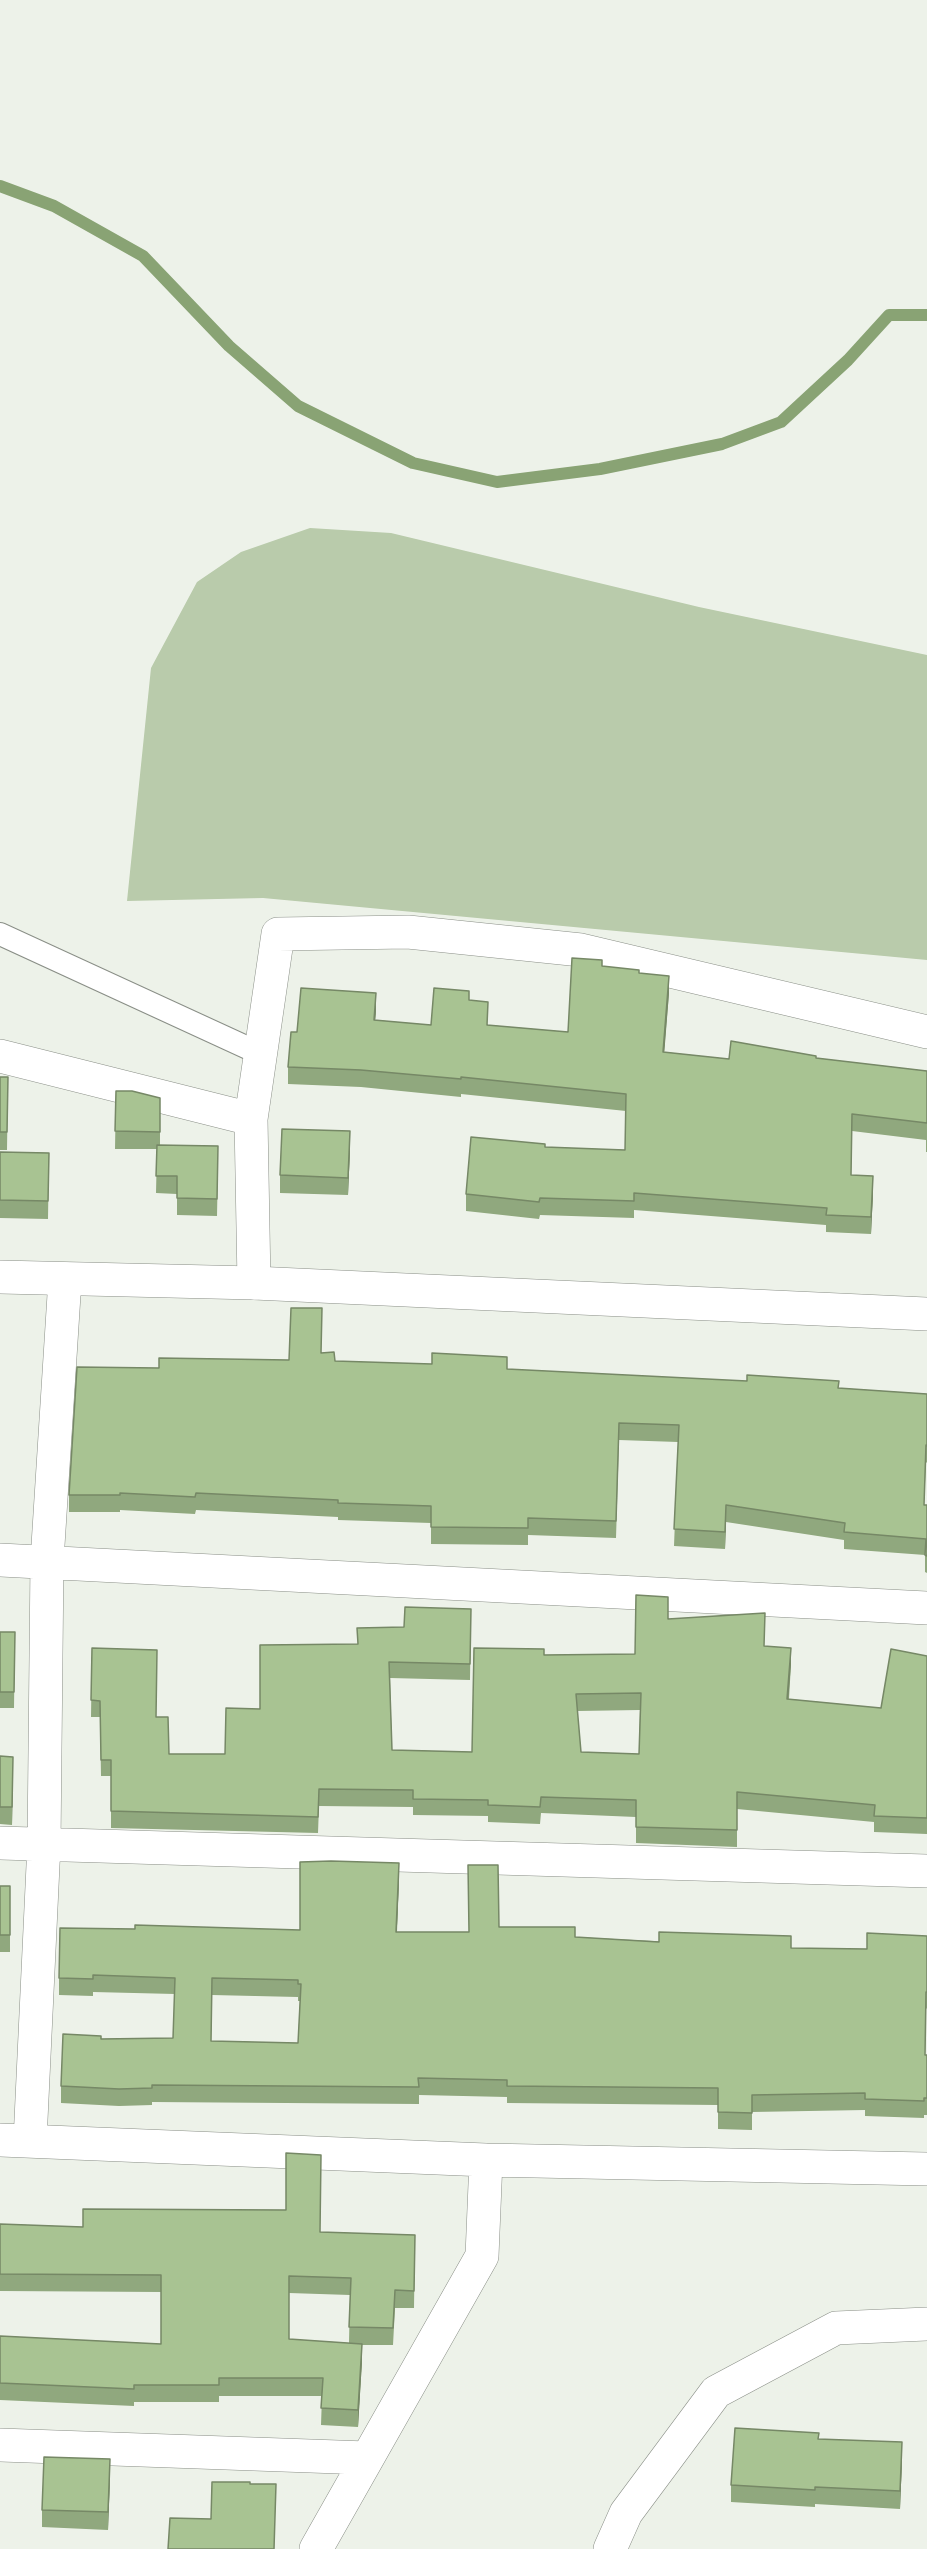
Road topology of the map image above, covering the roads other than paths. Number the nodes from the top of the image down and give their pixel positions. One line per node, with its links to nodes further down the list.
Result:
1 (0, 934): 3 (lane)
2 (927, 1032): 3 (street)
3 (261, 1054): 5 (street)
4 (0, 1056): 5 (street)
5 (251, 1119): 8 (street)
6 (0, 1277): 7 (street)
7 (65, 1279): 8 (street); 11 (street)
8 (254, 1283): 9 (street)
9 (927, 1314)
10 (0, 1560): 11 (street)
11 (46, 1561): 12 (street); 14 (street)
12 (927, 1608)
13 (0, 1843): 14 (street)
14 (44, 1844): 15 (street); 16 (street)
15 (927, 1871)
16 (15, 2141): 17 (street)
17 (486, 2160): 18 (street); 21 (street)
18 (927, 2169)
19 (927, 2324): 23 (street)
20 (0, 2445): 21 (street)
21 (367, 2458): 22 (street)
22 (316, 2549)
23 (610, 2549)

